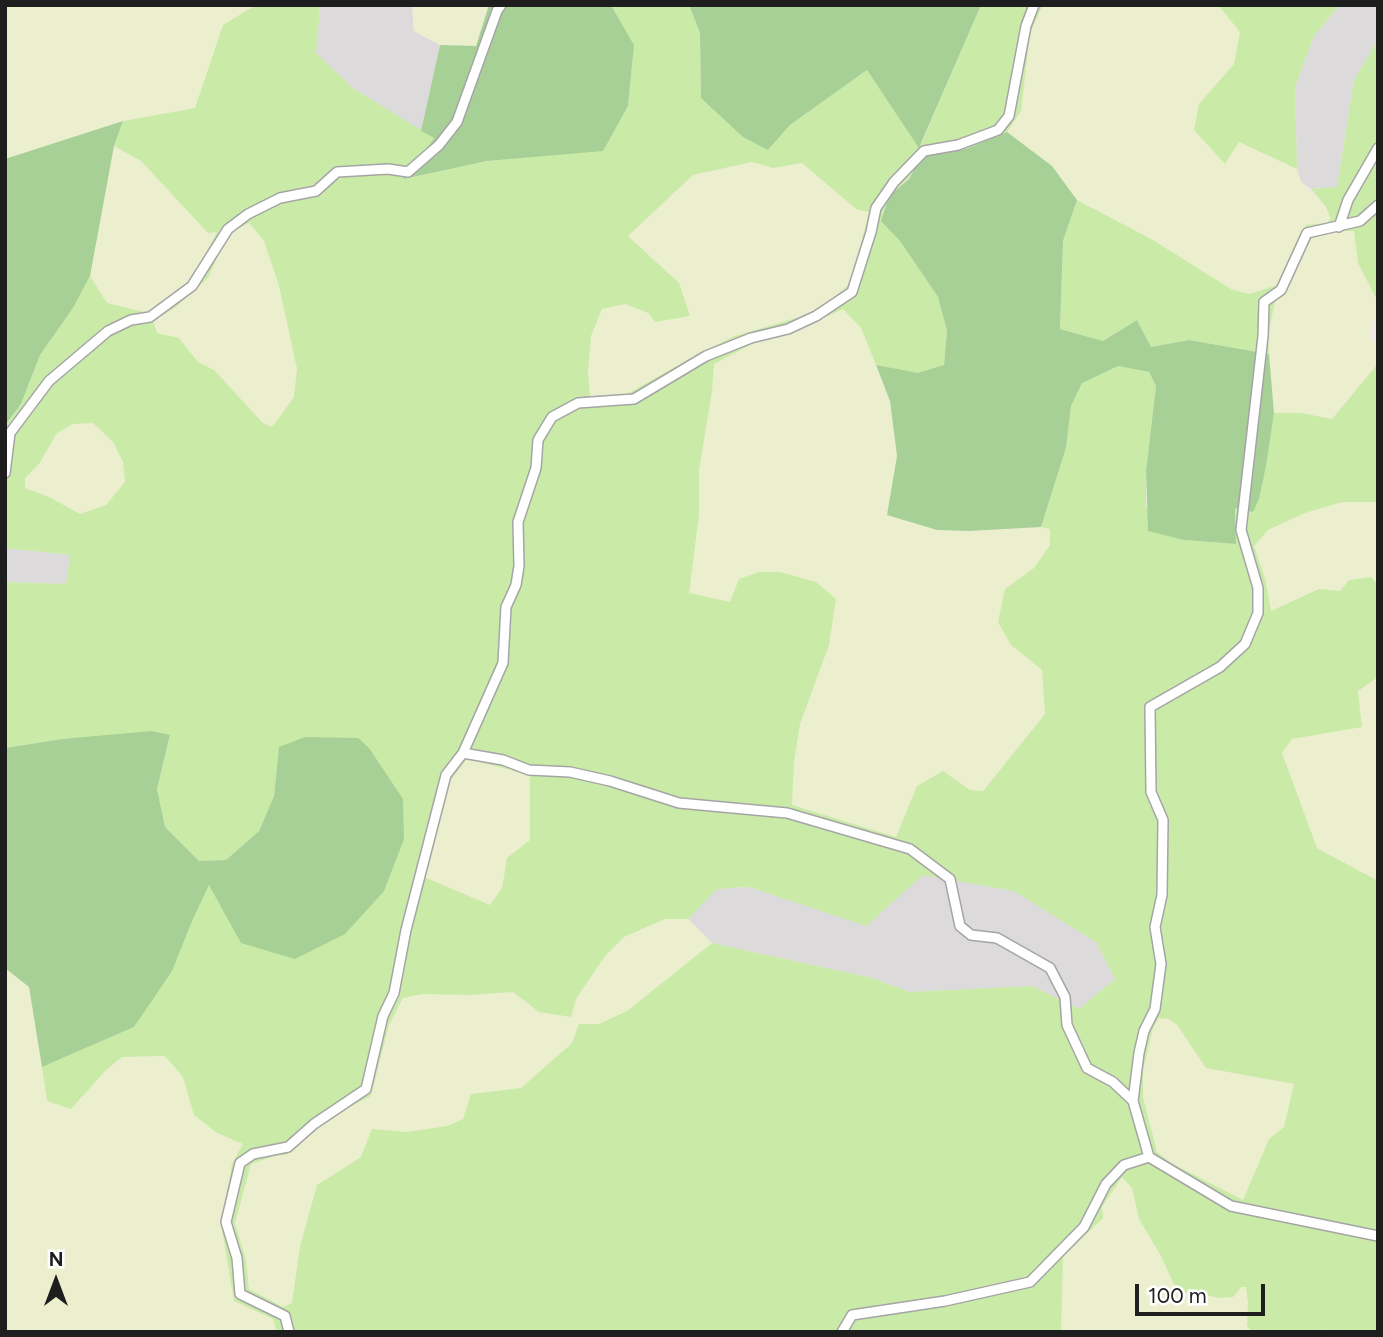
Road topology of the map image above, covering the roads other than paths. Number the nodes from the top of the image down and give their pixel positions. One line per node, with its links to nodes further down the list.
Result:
1 (501, 5): 6 (street)
2 (1034, 5): 7 (street)
3 (1378, 148): 5 (street)
4 (1378, 205): 5 (street)
5 (1339, 227): 8 (street)
6 (5, 473)
7 (463, 753): 8 (street); 11 (street)
8 (1133, 1101): 9 (street)
9 (1149, 1157): 10 (street); 12 (street)
10 (1378, 1236)
11 (289, 1332)
12 (842, 1332)

